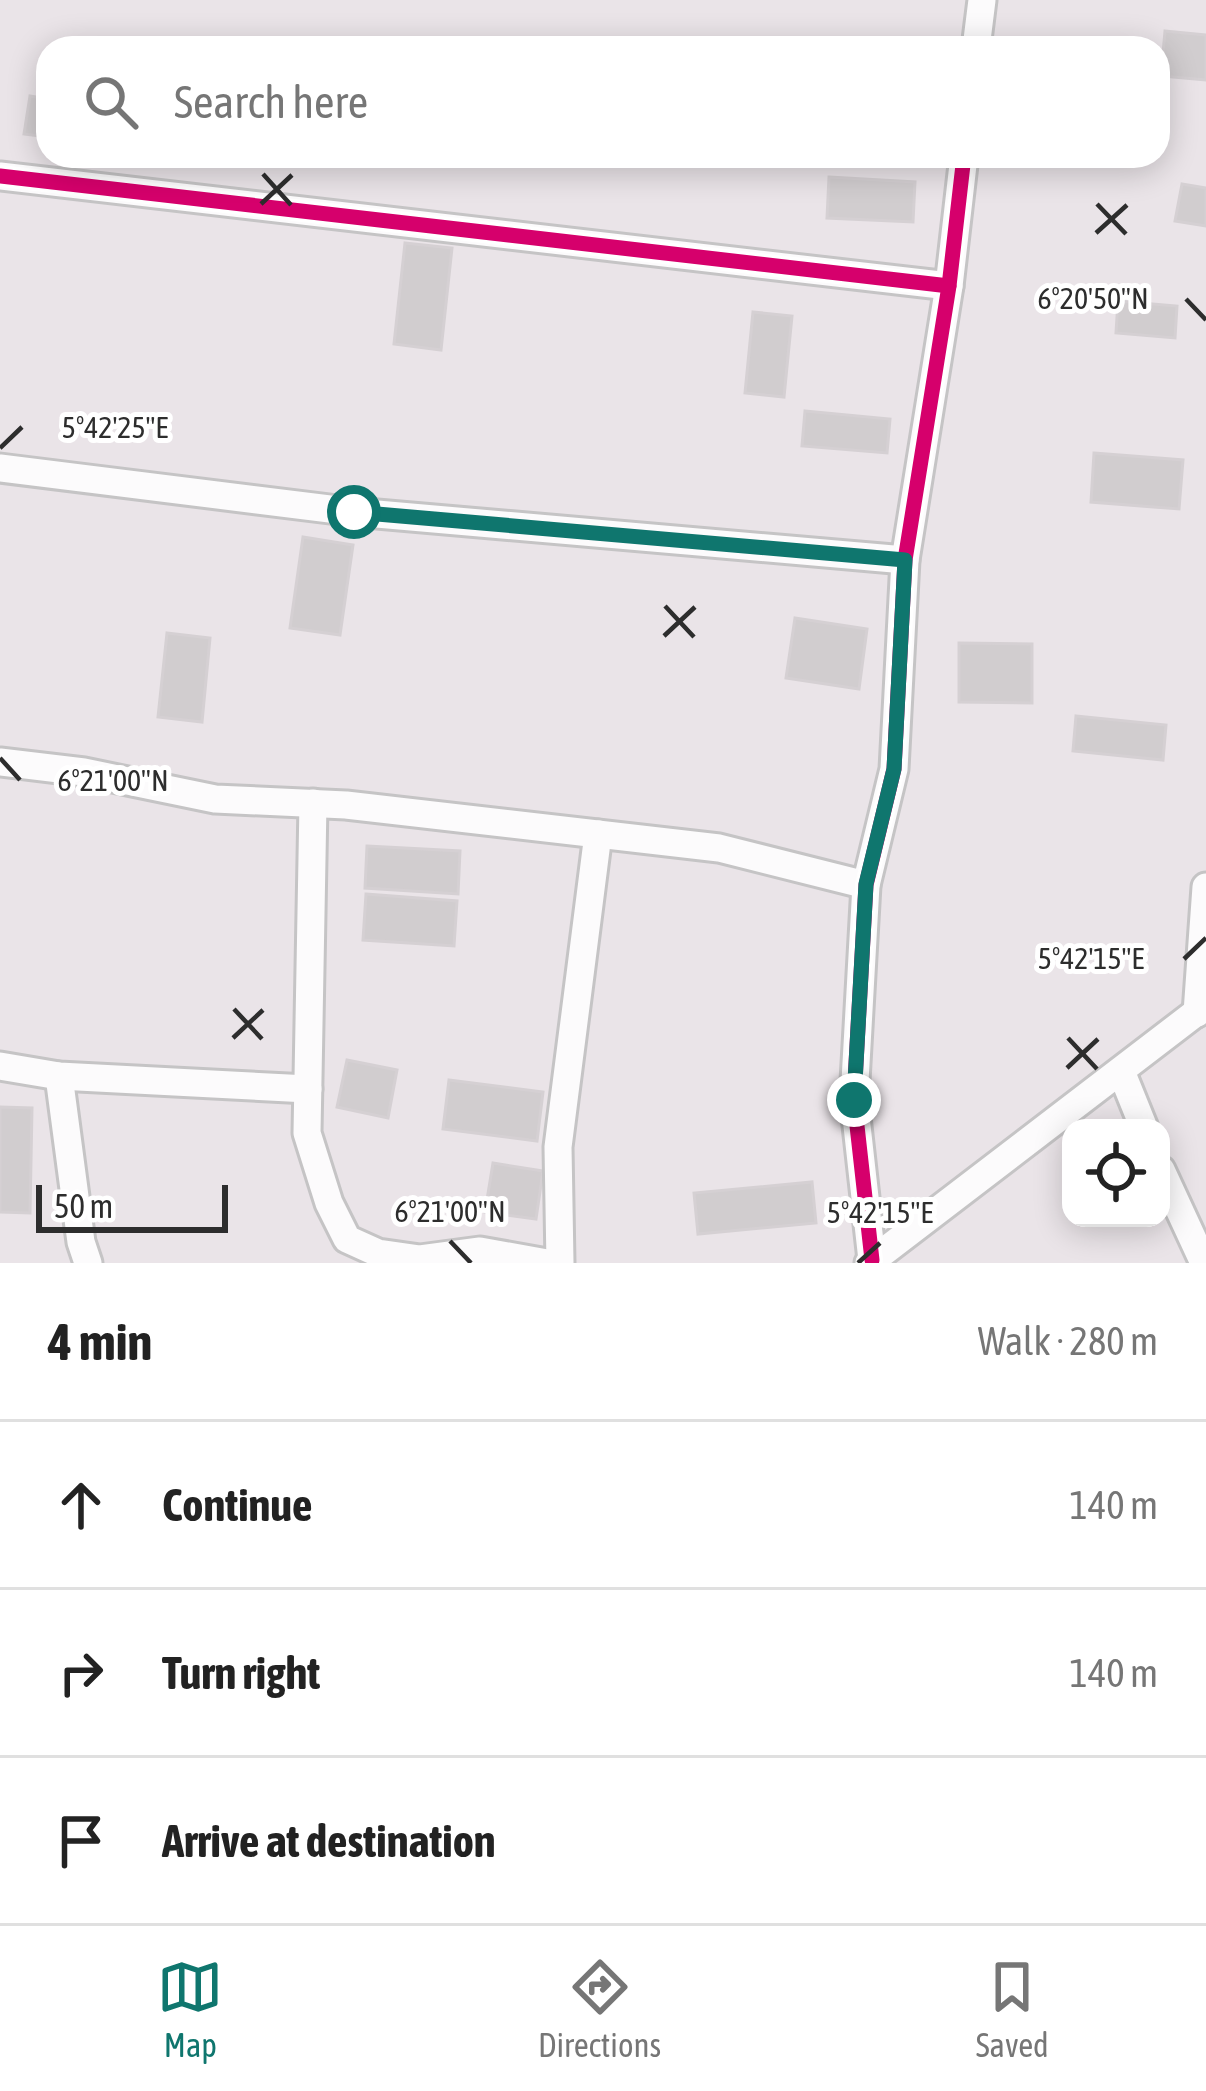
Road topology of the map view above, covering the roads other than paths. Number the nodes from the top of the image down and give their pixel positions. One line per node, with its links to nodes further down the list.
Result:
1 (982, 0): 2 (street)
2 (978, 36)
3 (963, 168): 5 (street)
4 (0, 176): 5 (street)
5 (949, 286): 7 (street)
6 (0, 468): 7 (street)
7 (905, 560): 11 (street)
8 (0, 762): 9 (street)
9 (313, 803): 10 (street); 17 (street)
10 (598, 834): 11 (street); 23 (street)
11 (866, 884): 20 (street)
12 (1206, 887): 13 (street)
13 (1201, 1009): 15 (street)
14 (0, 1066): 16 (street)
15 (1121, 1071): 18 (street); 20 (street)
16 (59, 1076): 17 (street); 21 (street)
17 (308, 1089): 22 (street)
18 (1140, 1119)
19 (1170, 1189): 24 (street)
20 (871, 1262)
21 (88, 1263)
22 (547, 1263)
23 (560, 1263)
24 (1204, 1263)

